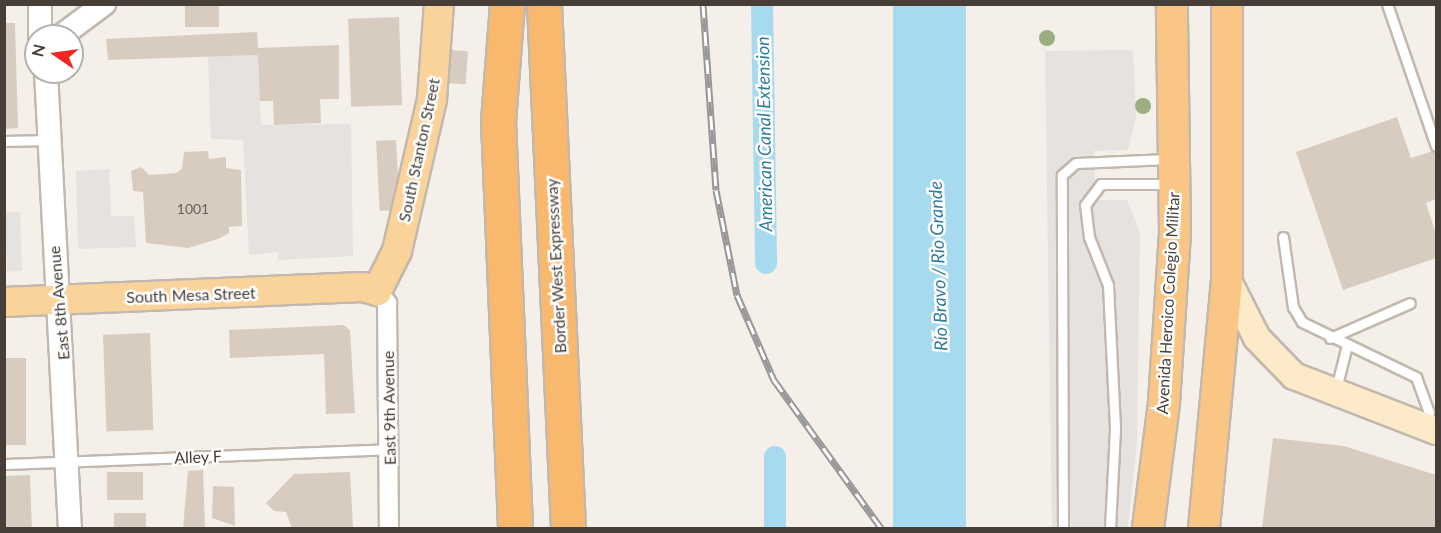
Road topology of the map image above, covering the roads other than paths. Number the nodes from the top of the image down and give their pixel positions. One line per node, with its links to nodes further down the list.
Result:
1 (40, 4): 9 (street)
2 (104, 4): 10 (street)
3 (439, 4): 18 (main road, South Stanton Street)
4 (508, 4): 31 (highway); 32 (highway)
5 (544, 4): 33 (highway, Border West Expressway)
6 (1172, 4): 15 (highway, Avenida Heroico Colegio Militar)
7 (1227, 4): 17 (highway)
8 (1387, 4): 14 (lane)
9 (40, 24)
10 (77, 24)
11 (48, 84): 12 (street, East 8th Avenue)
12 (49, 140): 13 (lane); 19 (street, East 8th Avenue)
13 (4, 141)
14 (1437, 146)
15 (1174, 171): 34 (lane); 35 (lane); 36 (highway, Avenida Heroico Colegio Militar)
16 (1283, 237): 22 (lane)
17 (1227, 279): 24 (main road); 37 (highway)
18 (377, 291): 19 (main road, South Mesa Street); 26 (street, East 9th Avenue)
19 (59, 300): 20 (main road, South Mesa Street); 27 (street, East 8th Avenue)
20 (4, 302)
21 (1410, 303): 22 (lane)
22 (1330, 338): 23 (lane)
23 (1347, 345): 24 (lane); 25 (lane)
24 (1335, 396): 25 (main road)
25 (1431, 429)
26 (391, 449): 27 (lane, Alley F); 30 (street, East 9th Avenue)
27 (67, 462): 28 (lane, Alley F); 29 (street, East 8th Avenue)
28 (4, 464)
29 (69, 528)
30 (389, 528)
31 (515, 528)
32 (530, 528)
33 (568, 528)
34 (1063, 528)
35 (1110, 528)
36 (1148, 528)
37 (1204, 528)

